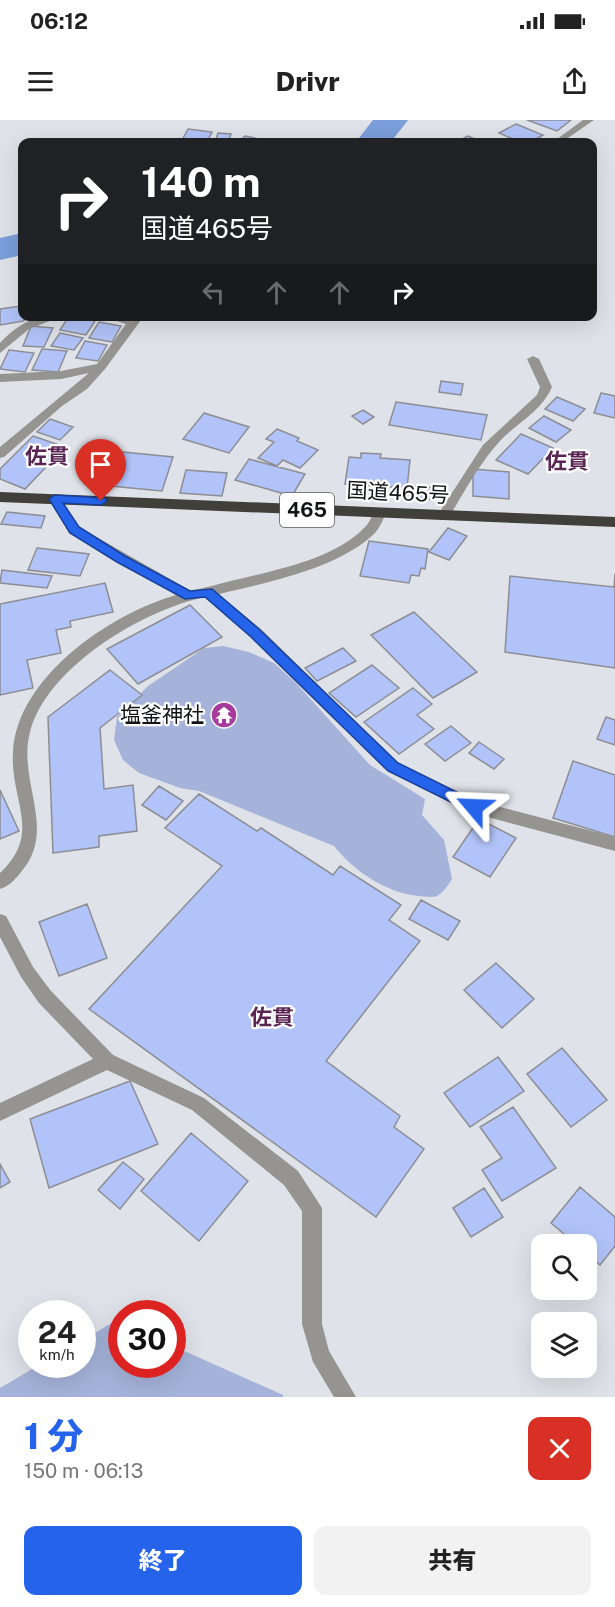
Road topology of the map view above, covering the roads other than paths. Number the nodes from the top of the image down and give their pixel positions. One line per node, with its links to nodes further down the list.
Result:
1 (589, 120): 2 (street)
2 (563, 138)
3 (38, 321): 5 (street)
4 (135, 321): 7 (street)
5 (0, 350)
6 (533, 358): 13 (street)
7 (101, 367): 8 (street); 9 (street)
8 (0, 378)
9 (0, 454)
10 (0, 497): 11 (highway, 国道465号 / 465)
11 (55, 499): 12 (highway, 国道465号 / 465); 16 (street)
12 (380, 513): 13 (highway, 国道465号 / 465); 15 (street)
13 (443, 516): 14 (highway, 国道465号 / 465)
14 (615, 522)
15 (207, 592): 16 (street); 17 (street)
16 (189, 596): 18 (street)
17 (615, 844)
18 (0, 882)
19 (0, 921): 20 (street)
20 (107, 1062): 21 (street); 22 (street)
21 (0, 1112)
22 (346, 1397)

